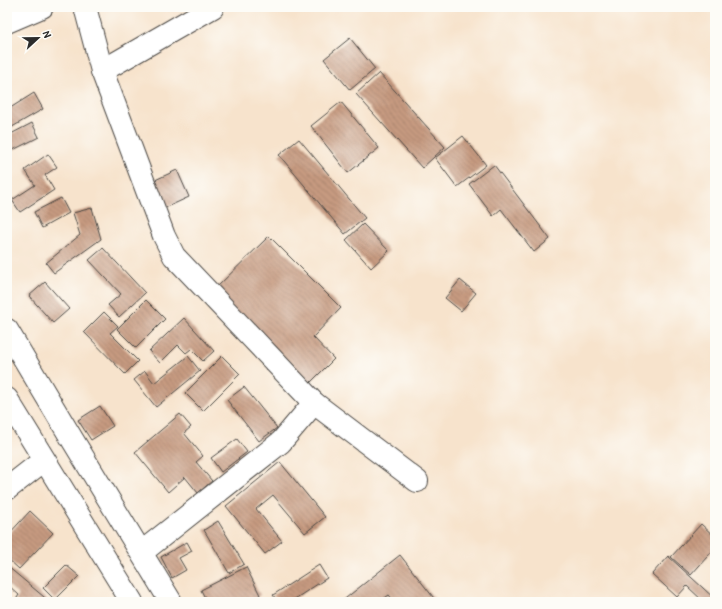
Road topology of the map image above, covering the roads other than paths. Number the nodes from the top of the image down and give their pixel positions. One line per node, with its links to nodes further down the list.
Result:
1 (41, 7): 4 (street)
2 (85, 7): 5 (street)
3 (213, 7): 5 (street)
4 (7, 22)
5 (102, 71): 8 (street)
6 (7, 330): 12 (street)
7 (7, 399): 9 (street)
8 (314, 403): 10 (street); 12 (street)
9 (44, 460): 11 (street); 13 (street)
10 (417, 481)
11 (7, 489)
12 (142, 552): 14 (street)
13 (132, 602)
14 (171, 602)

